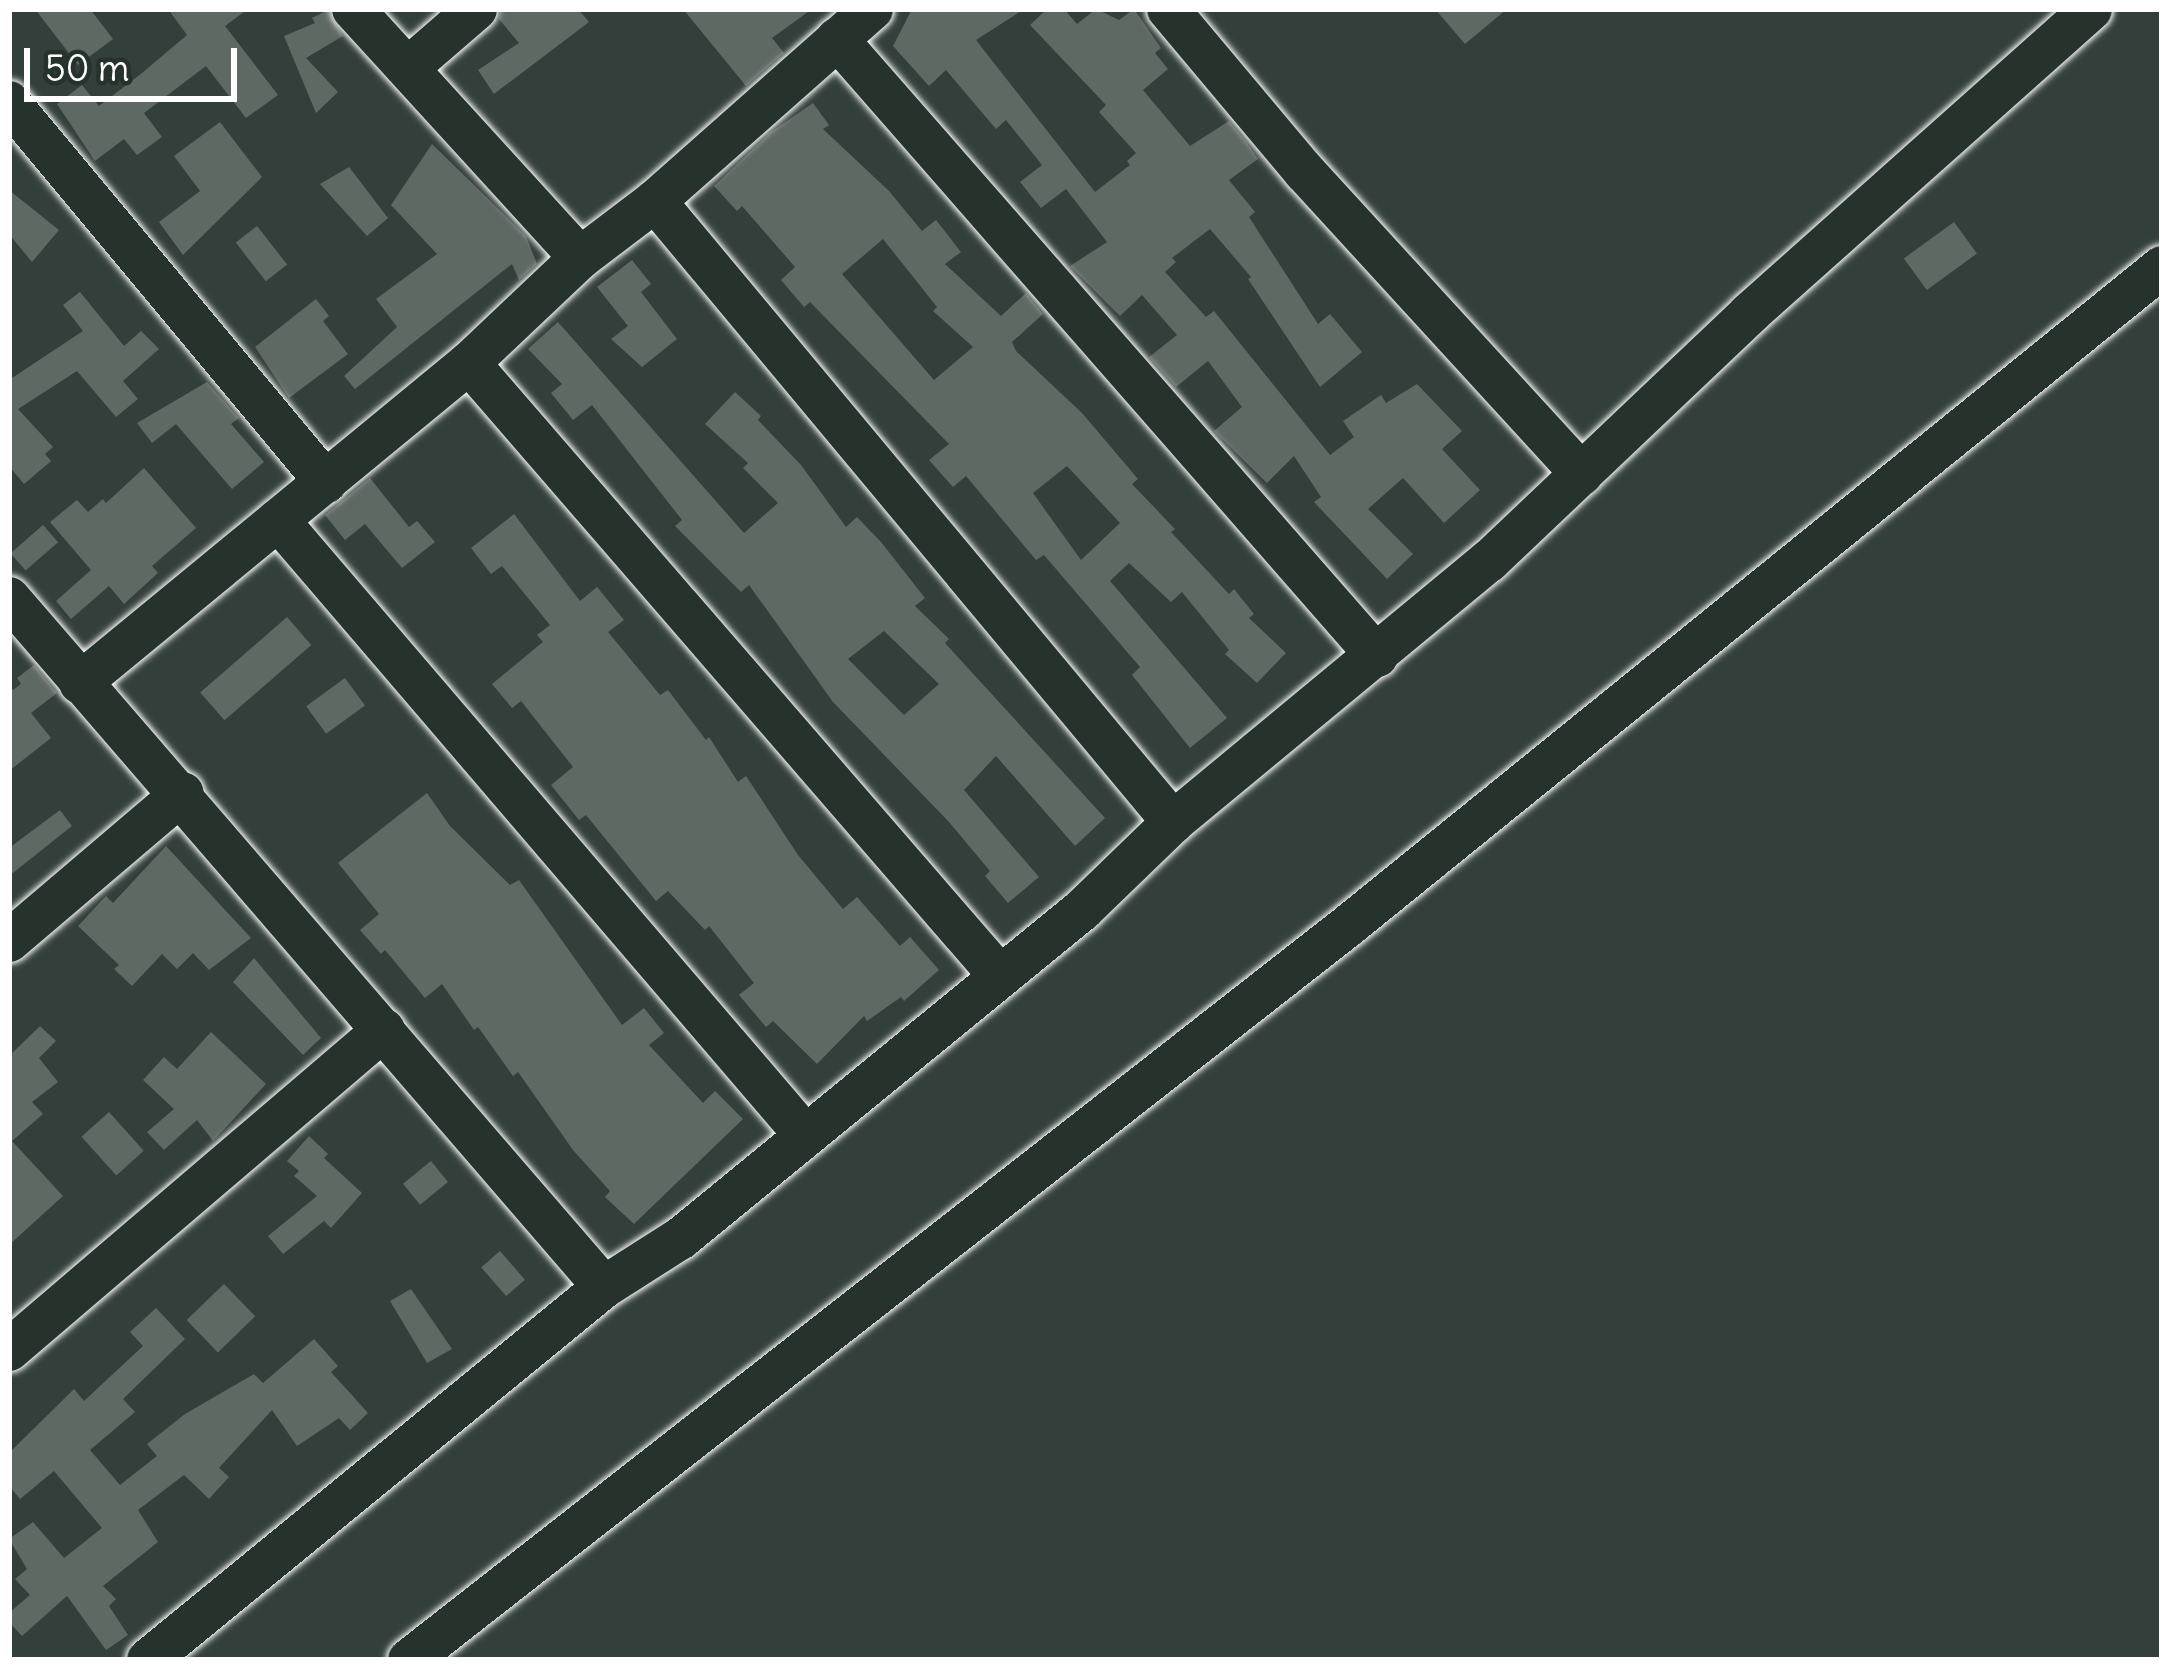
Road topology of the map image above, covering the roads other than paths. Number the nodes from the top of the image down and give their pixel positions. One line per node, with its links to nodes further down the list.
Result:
1 (353, 9): 7 (street)
2 (476, 9): 7 (street)
3 (872, 9): 6 (street)
4 (1168, 9): 13 (street)
5 (2091, 9): 13 (street)
6 (837, 39): 9 (street); 17 (street)
7 (408, 68): 10 (street)
8 (9, 102): 14 (street)
9 (655, 201): 10 (street); 20 (street)
10 (580, 259): 12 (street)
11 (2162, 267): 28 (street)
12 (469, 363): 14 (street); 22 (street)
13 (1582, 474): 17 (street)
14 (326, 482): 15 (street)
15 (278, 520): 18 (street); 24 (street)
16 (9, 598): 18 (street)
17 (1377, 656): 20 (street)
18 (80, 683): 19 (street)
19 (183, 793): 21 (street); 23 (street)
20 (1173, 821): 22 (street)
21 (9, 940)
22 (998, 975): 24 (street)
23 (384, 1030): 25 (street); 26 (street)
24 (804, 1134): 25 (street)
25 (604, 1287): 27 (street)
26 (9, 1350)
27 (148, 1660)
28 (409, 1660)

